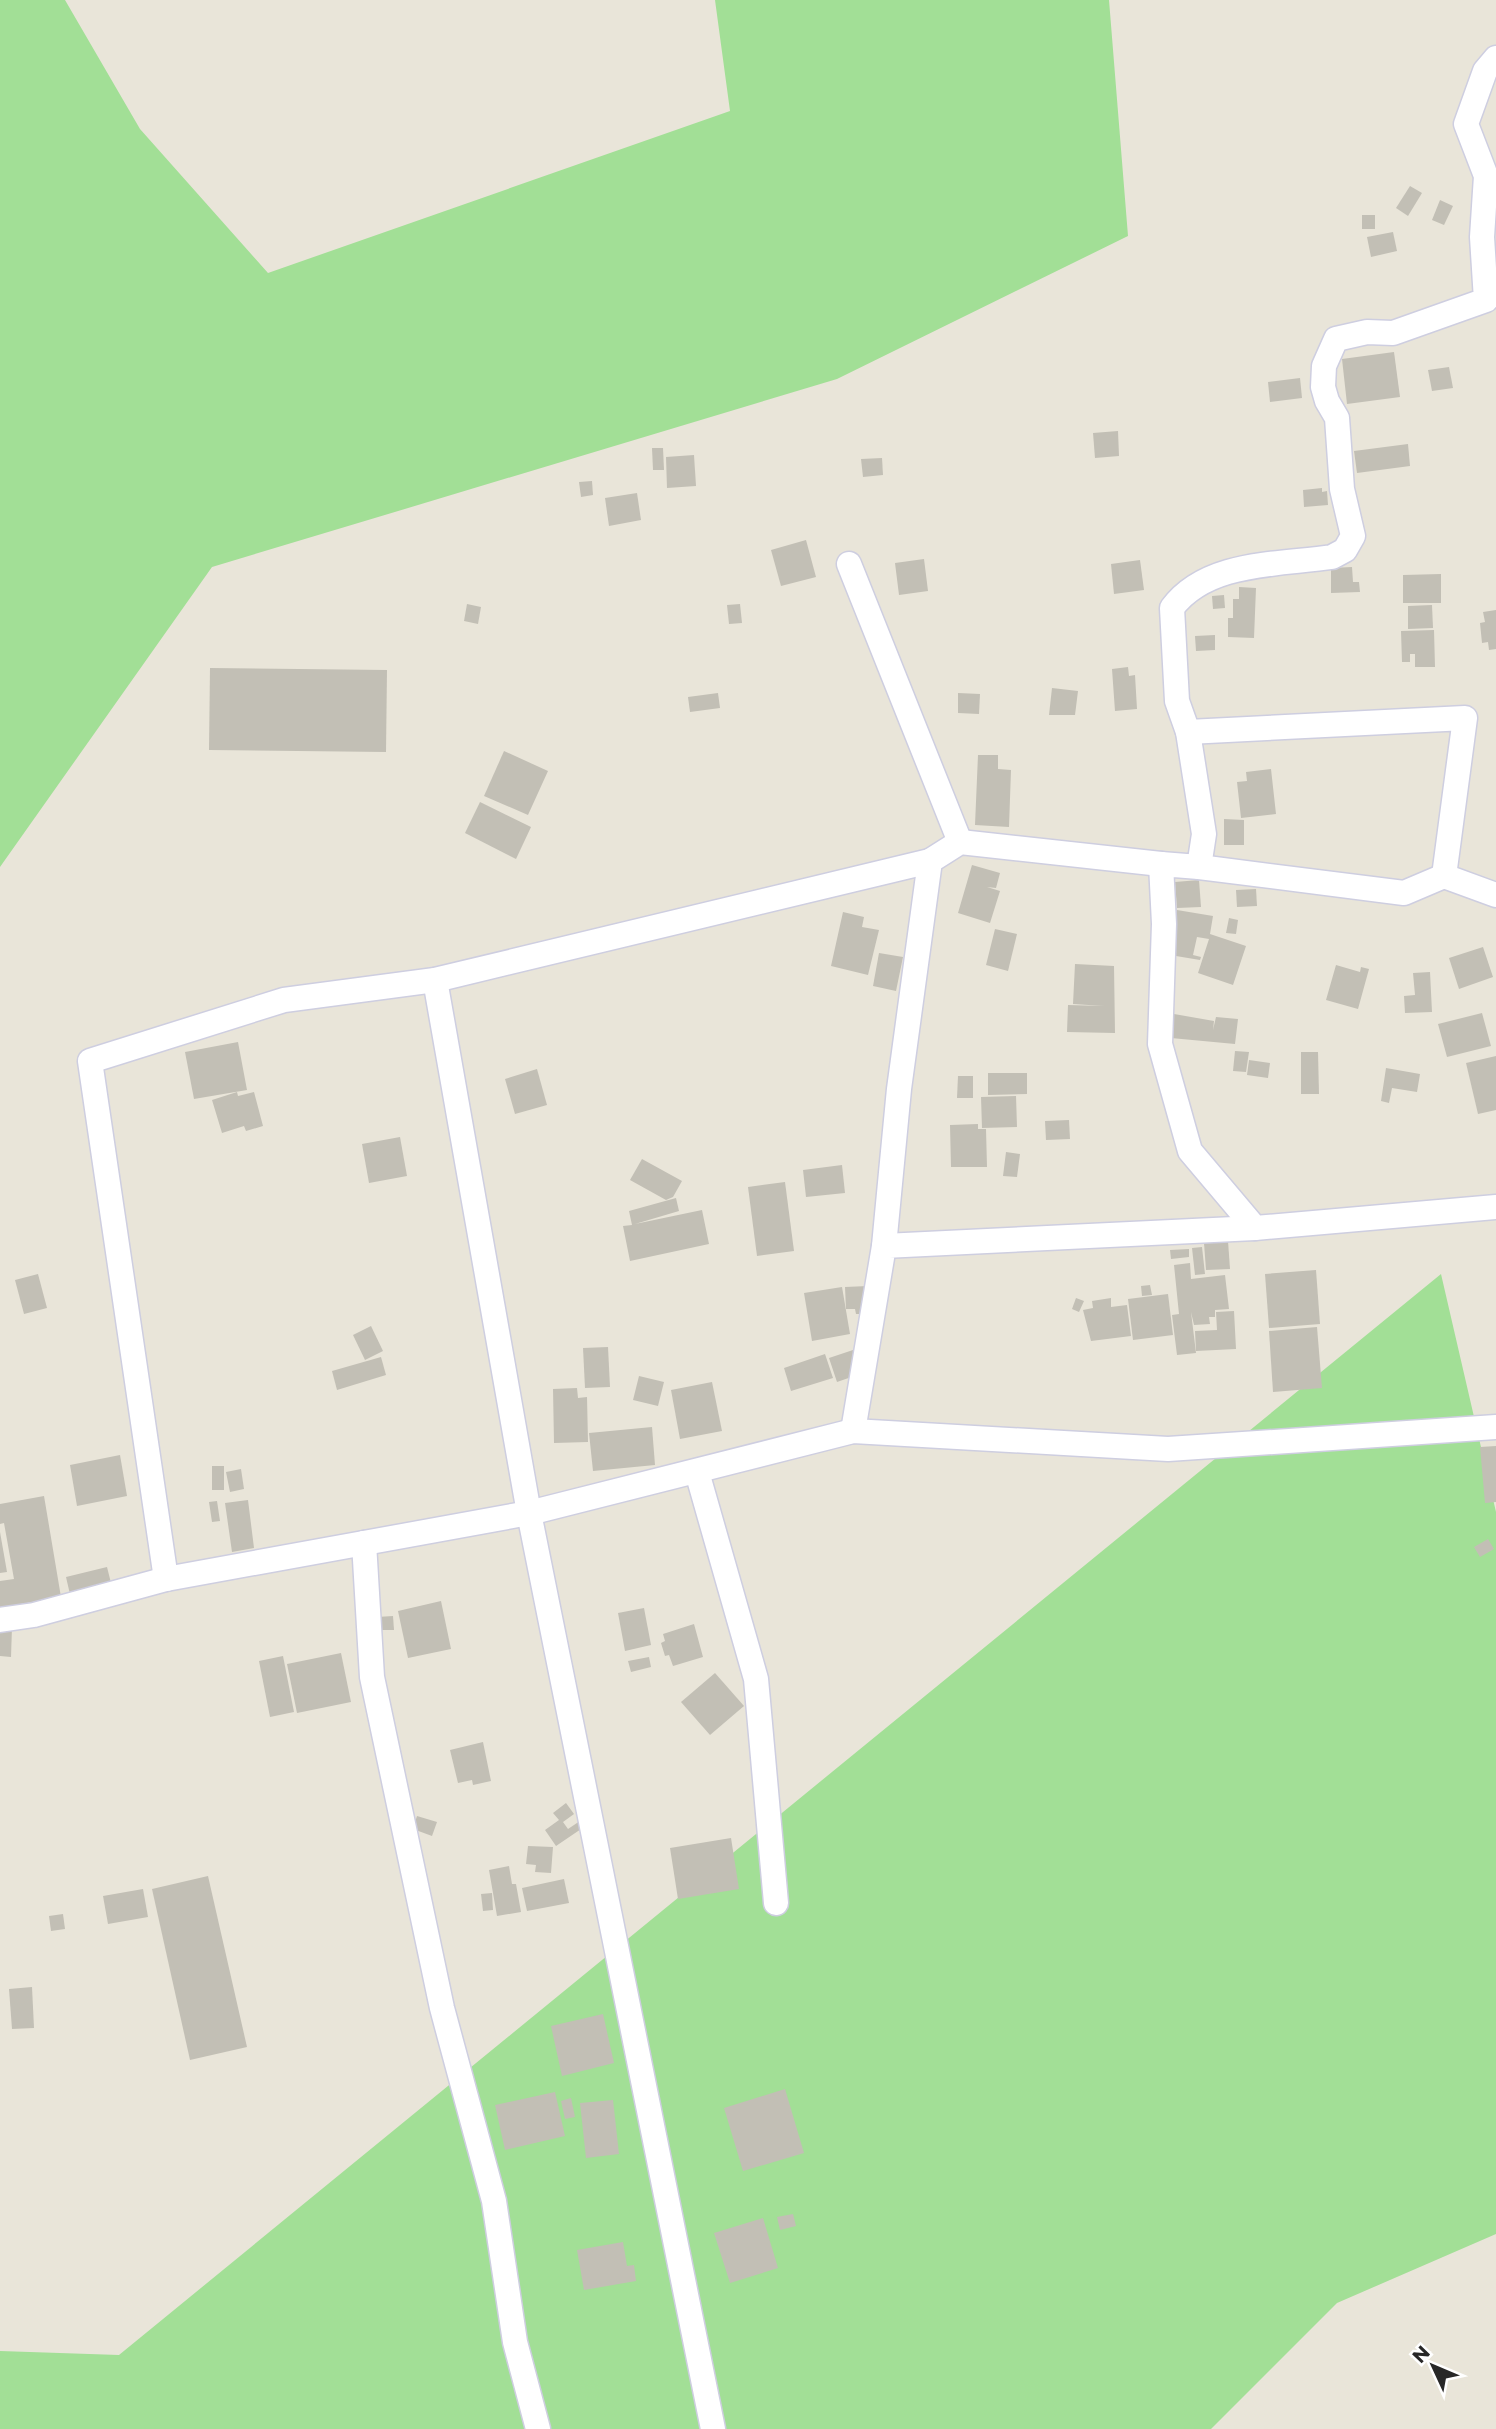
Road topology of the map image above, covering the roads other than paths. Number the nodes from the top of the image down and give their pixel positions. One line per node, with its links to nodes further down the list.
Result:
1 (1496, 58): 3 (street)
2 (849, 564): 4 (street)
3 (1188, 732): 7 (street); 8 (street)
4 (960, 842): 5 (street); 6 (street)
5 (930, 861): 10 (street); 13 (street)
6 (1161, 864): 7 (street); 12 (street)
7 (1199, 867): 8 (street)
8 (1444, 876): 9 (street)
9 (1496, 895)
10 (435, 980): 17 (street); 19 (street)
11 (1496, 1207): 12 (street)
12 (1255, 1228): 13 (street)
13 (884, 1245): 15 (street)
14 (1496, 1427): 15 (street)
15 (853, 1430): 16 (street)
16 (697, 1472): 17 (street); 21 (street)
17 (529, 1513): 18 (street); 23 (street)
18 (364, 1543): 19 (street); 22 (street)
19 (166, 1579): 20 (street)
20 (0, 1620)
21 (776, 1903)
22 (538, 2429)
23 (713, 2429)

